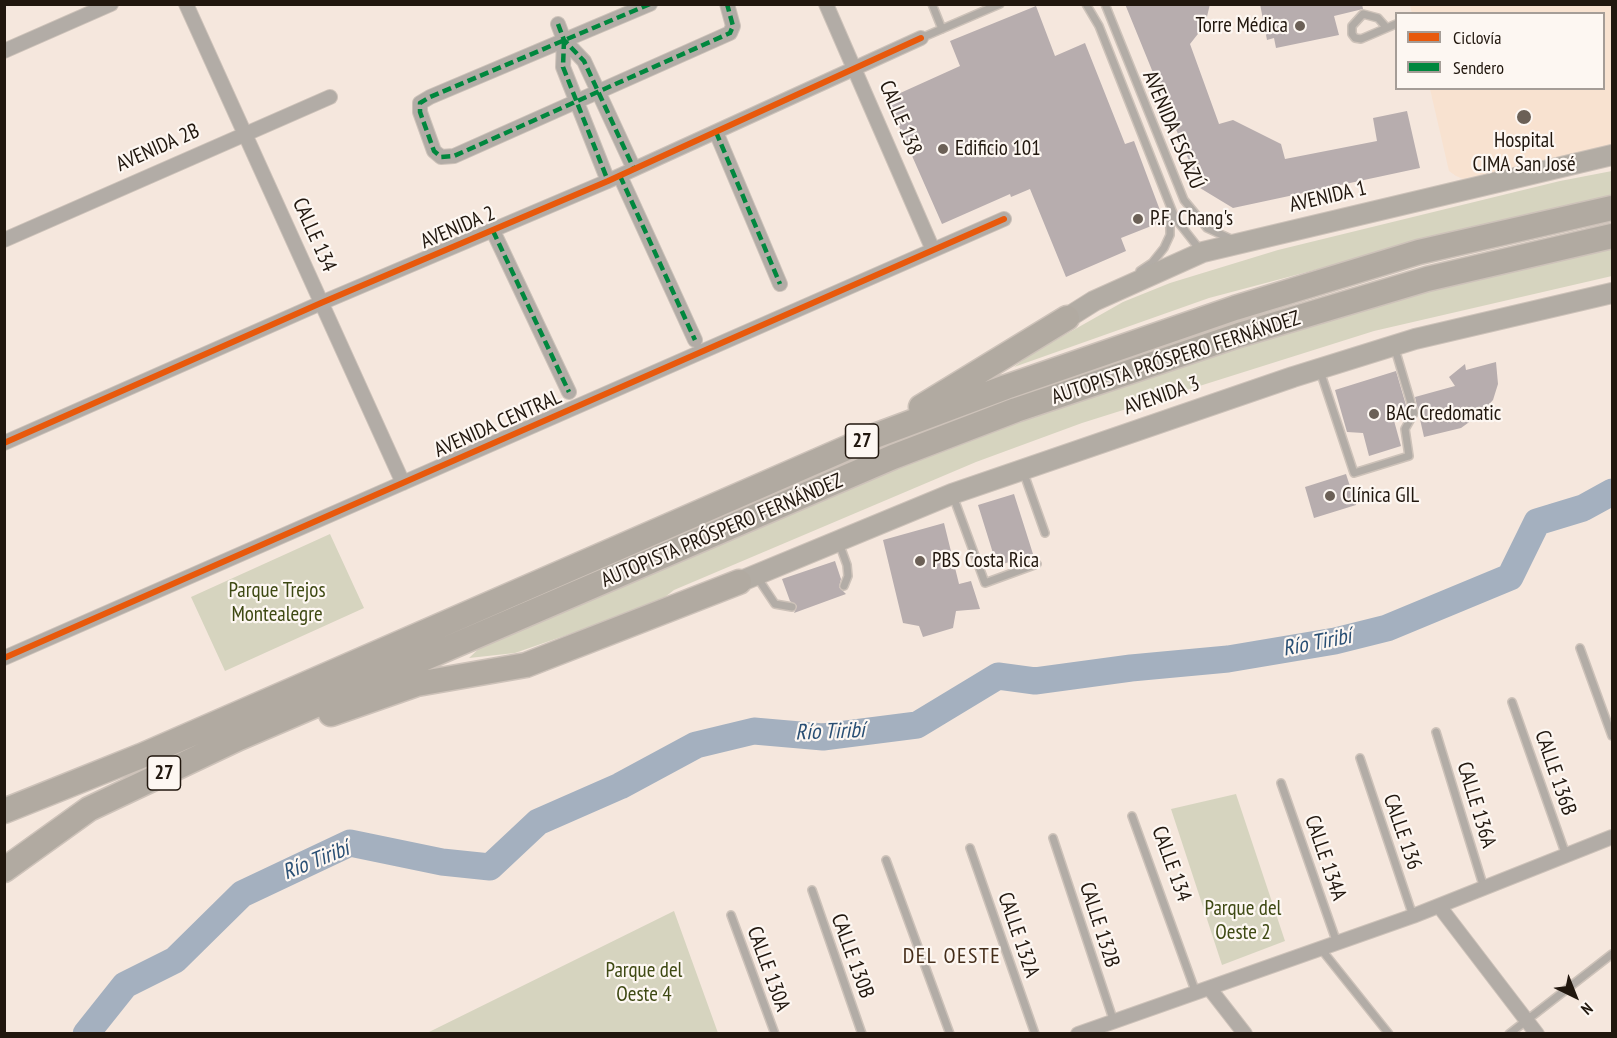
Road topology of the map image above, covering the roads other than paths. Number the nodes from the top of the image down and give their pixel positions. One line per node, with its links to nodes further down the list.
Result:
1 (111, 4): 16 (street)
2 (186, 4): 21 (street, CALLE 134)
3 (650, 4): 15 (street)
4 (727, 4): 18 (street)
5 (826, 4): 17 (street, CALLE 138)
6 (932, 4): 13 (lane)
7 (1000, 4): 13 (lane)
8 (1086, 4): 26 (lane, AVENIDA ESCAZÚ)
9 (1105, 4): 32 (lane, AVENIDA ESCAZÚ)
10 (558, 24): 15 (street)
11 (1395, 24): 12 (lane)
12 (1386, 27): 12 (lane)
13 (942, 29): 14 (lane)
14 (921, 38): 17 (street, AVENIDA 2)
15 (564, 40): 18 (street); 20 (street); 20 (street)
16 (4, 51)
17 (856, 68): 22 (street, AVENIDA 2); 33 (street, CALLE 138)
18 (598, 92): 20 (street); 24 (street)
19 (330, 97): 21 (street, AVENIDA 2B)
20 (575, 102): 25 (street)
21 (245, 132): 31 (street, AVENIDA 2B); 38 (street, CALLE 134)
22 (716, 132): 24 (street, AVENIDA 2); 35 (street)
23 (1612, 155): 32 (street, AVENIDA 1)
24 (634, 169): 25 (street, AVENIDA 2)
25 (614, 178): 29 (street, AVENIDA 2); 40 (street)
26 (1169, 205): 34 (lane, AVENIDA ESCAZÚ); 37 (lane, AVENIDA ESCAZÚ)
27 (1612, 208): 44 (highway, AUTOPISTA PRÓSPERO FERNÁNDEZ / 27)
28 (1004, 219): 33 (street, AVENIDA CENTRAL)
29 (493, 231): 38 (street, AVENIDA 2); 43 (street)
30 (1612, 236): 60 (highway, AUTOPISTA PRÓSPERO FERNÁNDEZ / 27)
31 (4, 240)
32 (1242, 242): 34 (street, AVENIDA 1)
33 (933, 250): 47 (street, AVENIDA CENTRAL)
34 (1203, 252): 37 (street, AVENIDA 1)
35 (780, 284)
36 (1612, 293): 41 (street, AVENIDA 3)
37 (1094, 301): 39 (street, AVENIDA 1)
38 (321, 303): 45 (street, AVENIDA 2); 47 (street, CALLE 134)
39 (1067, 318): 44 (highway)
40 (694, 340)
41 (1394, 346): 42 (street, AVENIDA 3); 42 (lane)
42 (1319, 369): 46 (street, AVENIDA 3)
43 (569, 392)
44 (872, 437): 63 (highway, AUTOPISTA PRÓSPERO FERNÁNDEZ / 27)
45 (4, 443)
46 (1022, 468): 48 (street, AVENIDA 3); 49 (lane)
47 (404, 483): 56 (street, AVENIDA CENTRAL)
48 (952, 494): 50 (street, AVENIDA 3); 51 (lane)
49 (1045, 533)
50 (839, 541): 52 (street, AVENIDA 3); 53 (lane)
51 (1037, 564)
52 (747, 579): 54 (lane); 60 (highway)
53 (844, 586)
54 (792, 607)
55 (1580, 648): 59 (lane)
56 (4, 658)
57 (1512, 702): 68 (lane, CALLE 136B)
58 (1436, 732): 71 (lane, CALLE 136A)
59 (1612, 736)
60 (239, 738): 70 (highway, AUTOPISTA PRÓSPERO FERNÁNDEZ / 27)
61 (1360, 758): 75 (lane, CALLE 136)
62 (1281, 783): 76 (lane, CALLE 134A)
63 (4, 811)
64 (1132, 816): 80 (lane, CALLE 134)
65 (1612, 837): 68 (street)
66 (1053, 838): 82 (lane, CALLE 132B)
67 (970, 848): 87 (lane, CALLE 132A)
68 (1566, 856): 71 (street)
69 (886, 860): 86 (lane)
70 (4, 870)
71 (1484, 888): 73 (street)
72 (812, 890): 85 (lane, CALLE 130B)
73 (1438, 906): 75 (street); 81 (street)
74 (731, 915): 84 (lane, CALLE 130A)
75 (1413, 916): 76 (street)
76 (1337, 943): 77 (street)
77 (1321, 949): 79 (street); 90 (lane)
78 (1612, 954): 81 (lane)
79 (1210, 989): 80 (street); 89 (street)
80 (1196, 993): 82 (street)
81 (1527, 1020): 91 (lane); 92 (street)
82 (1114, 1022): 83 (street)
83 (1097, 1030): 88 (street)
84 (775, 1034)
85 (862, 1034)
86 (950, 1034)
87 (1035, 1034)
88 (1078, 1034)
89 (1245, 1034)
90 (1389, 1034)
91 (1509, 1034)
92 (1537, 1034)

